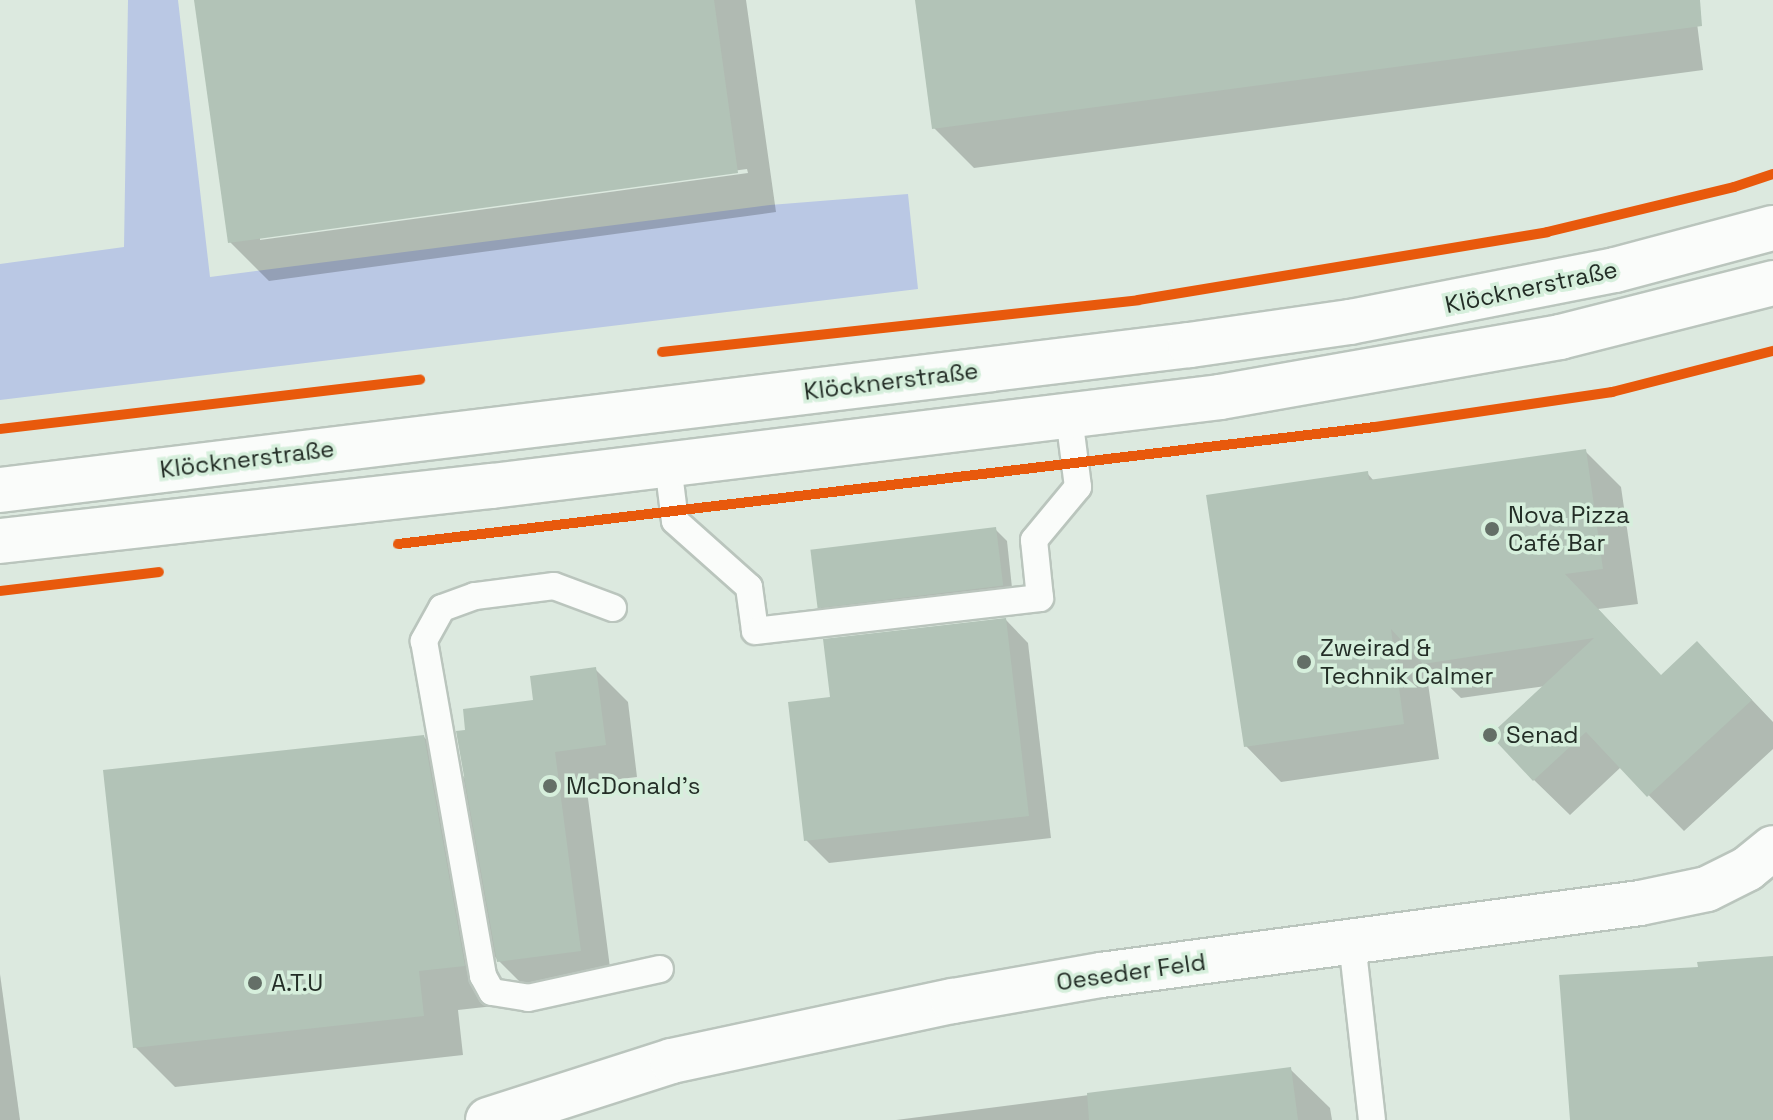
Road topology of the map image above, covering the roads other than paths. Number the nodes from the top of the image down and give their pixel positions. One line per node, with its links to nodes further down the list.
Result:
1 (1773, 228): 3 (main road, Klöcknerstraße)
2 (1773, 283): 4 (main road)
3 (966, 372): 5 (main road); 6 (main road, Klöcknerstraße)
4 (1069, 417): 5 (main road); 5 (lane)
5 (668, 465): 7 (main road)
6 (0, 490)
7 (0, 541)
8 (613, 608): 11 (lane)
9 (1773, 848): 10 (main road, Oeseder Feld)
10 (1352, 942): 12 (main road, Oeseder Feld); 13 (lane)
11 (660, 969)
12 (488, 1120)
13 (1372, 1120)

